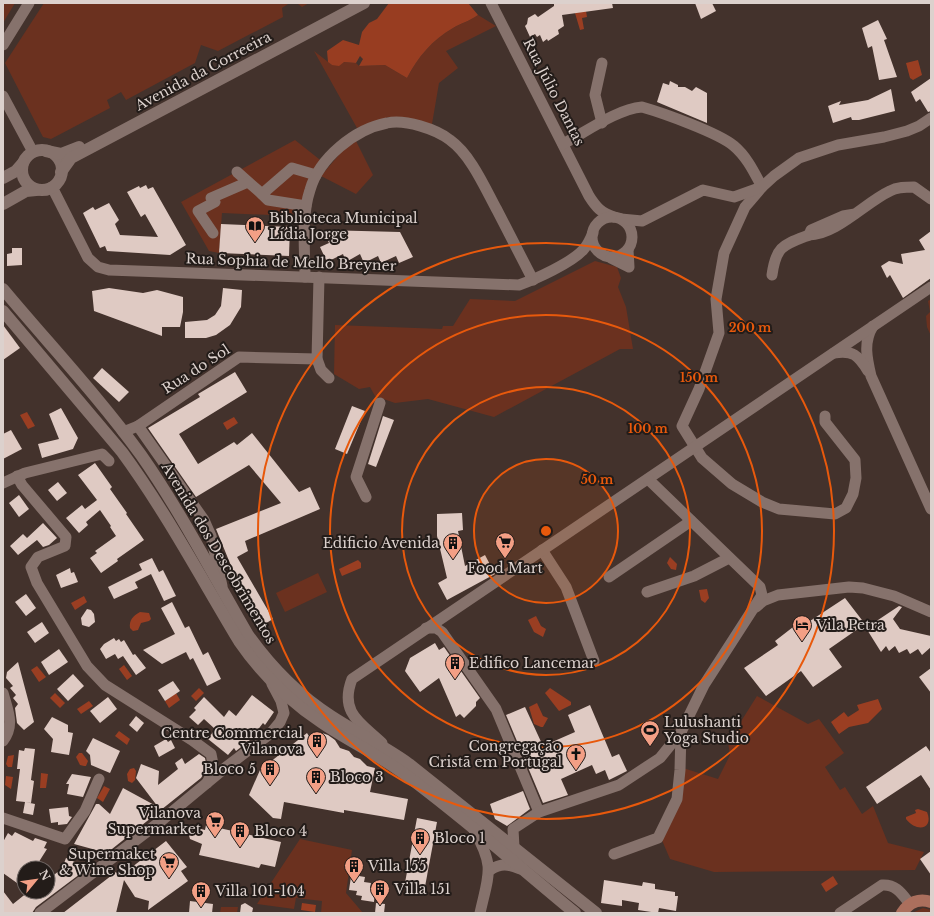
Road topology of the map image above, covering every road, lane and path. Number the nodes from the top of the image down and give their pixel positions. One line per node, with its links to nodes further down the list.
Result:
1 (29, 3): 5 (street)
2 (350, 3): 11 (main road, Avenida da Correeira)
3 (364, 3): 14 (main road, Avenida da Correeira)
4 (491, 3): 10 (street, Rua Júlio Dantas)
5 (3, 45)
6 (602, 63): 9 (street)
7 (3, 96): 12 (street)
8 (931, 118): 19 (street)
9 (602, 123): 10 (street); 19 (street)
10 (563, 144): 23 (street, Rua Júlio Dantas)
11 (46, 151): 12 (main road); 14 (main road)
12 (33, 152): 13 (main road)
13 (23, 163): 17 (main road); 21 (main road)
14 (61, 172): 20 (main road)
15 (237, 172): 18 (street)
16 (316, 175): 22 (street); 26 (street); 37 (street)
17 (3, 178)
18 (248, 182): 22 (street); 29 (street)
19 (762, 187): 28 (street); 50 (street)
20 (52, 188): 21 (main road); 35 (street, Rua Sophia de Mello Breyner)
21 (36, 190): 25 (main road)
22 (262, 194): 26 (street)
23 (589, 196): 27 (street, Rua Júlio Dantas); 30 (street, Rua Júlio Dantas)
24 (931, 199): 34 (street)
25 (3, 204)
26 (306, 206): 35 (street)
27 (617, 218): 28 (street); 30 (street, Rua Sophia de Mello Breyner); 31 (street)
28 (642, 221): 31 (street)
29 (213, 232)
30 (593, 232): 32 (street); 33 (street, Rua Sophia de Mello Breyner)
31 (630, 246): 32 (street)
32 (607, 257): 33 (street, Rua Sophia de Mello Breyner)
33 (570, 259): 37 (street, Rua Sophia de Mello Breyner)
34 (772, 275)
35 (305, 277): 36 (street, Rua Sophia de Mello Breyner)
36 (319, 278): 37 (street, Rua Sophia de Mello Breyner); 43 (street)
37 (533, 280)
38 (931, 287): 41 (street)
39 (3, 289): 49 (main road, Avenida dos Descobrimentos)
40 (3, 311): 67 (main road, Avenida dos Descobrimentos)
41 (874, 326): 42 (street); 44 (street)
42 (833, 354): 44 (street); 50 (street)
43 (317, 359): 45 (street); 48 (street, Rua do Sol)
44 (871, 376): 56 (street)
45 (329, 378)
46 (380, 403): 55 (street)
47 (825, 416): 50 (street)
48 (138, 426): 49 (street, Rua do Sol); 61 (street)
49 (123, 432): 61 (main road, Avenida dos Descobrimentos)
50 (694, 447): 53 (street)
51 (109, 461): 52 (street)
52 (17, 476): 54 (street); 73 (street)
53 (648, 479): 57 (street); 58 (street)
54 (3, 483)
55 (366, 497)
56 (931, 509)
57 (691, 521): 59 (street); 60 (street)
58 (542, 550): 65 (street); 66 (street)
59 (729, 558): 62 (street); 63 (street)
60 (609, 577)
61 (222, 591): 71 (main road, Avenida dos Descobrimentos)
62 (647, 592)
63 (754, 608): 64 (street); 69 (street)
64 (931, 612)
65 (426, 628): 71 (street); 74 (street)
66 (594, 661)
67 (270, 680): 73 (street); 76 (main road, Avenida dos Descobrimentos)
68 (3, 693): 70 (street)
69 (681, 732): 74 (street); 78 (street)
70 (3, 741)
71 (387, 748): 77 (main road, Avenida dos Descobrimentos)
72 (99, 779): 75 (street)
73 (207, 783): 83 (street)
74 (539, 812): 77 (street)
75 (3, 818)
76 (472, 826): 79 (street); 80 (main road, Avenida dos Descobrimentos)
77 (514, 847): 86 (main road, Avenida dos Descobrimentos)
78 (614, 854)
79 (490, 870): 80 (street); 84 (street)
80 (524, 871): 85 (main road, Avenida dos Descobrimentos)
81 (931, 902): 82 (main road)
82 (910, 904): 87 (street); 88 (main road)
83 (40, 913)
84 (480, 913)
85 (575, 913)
86 (596, 913)
87 (840, 913)
88 (902, 913)

